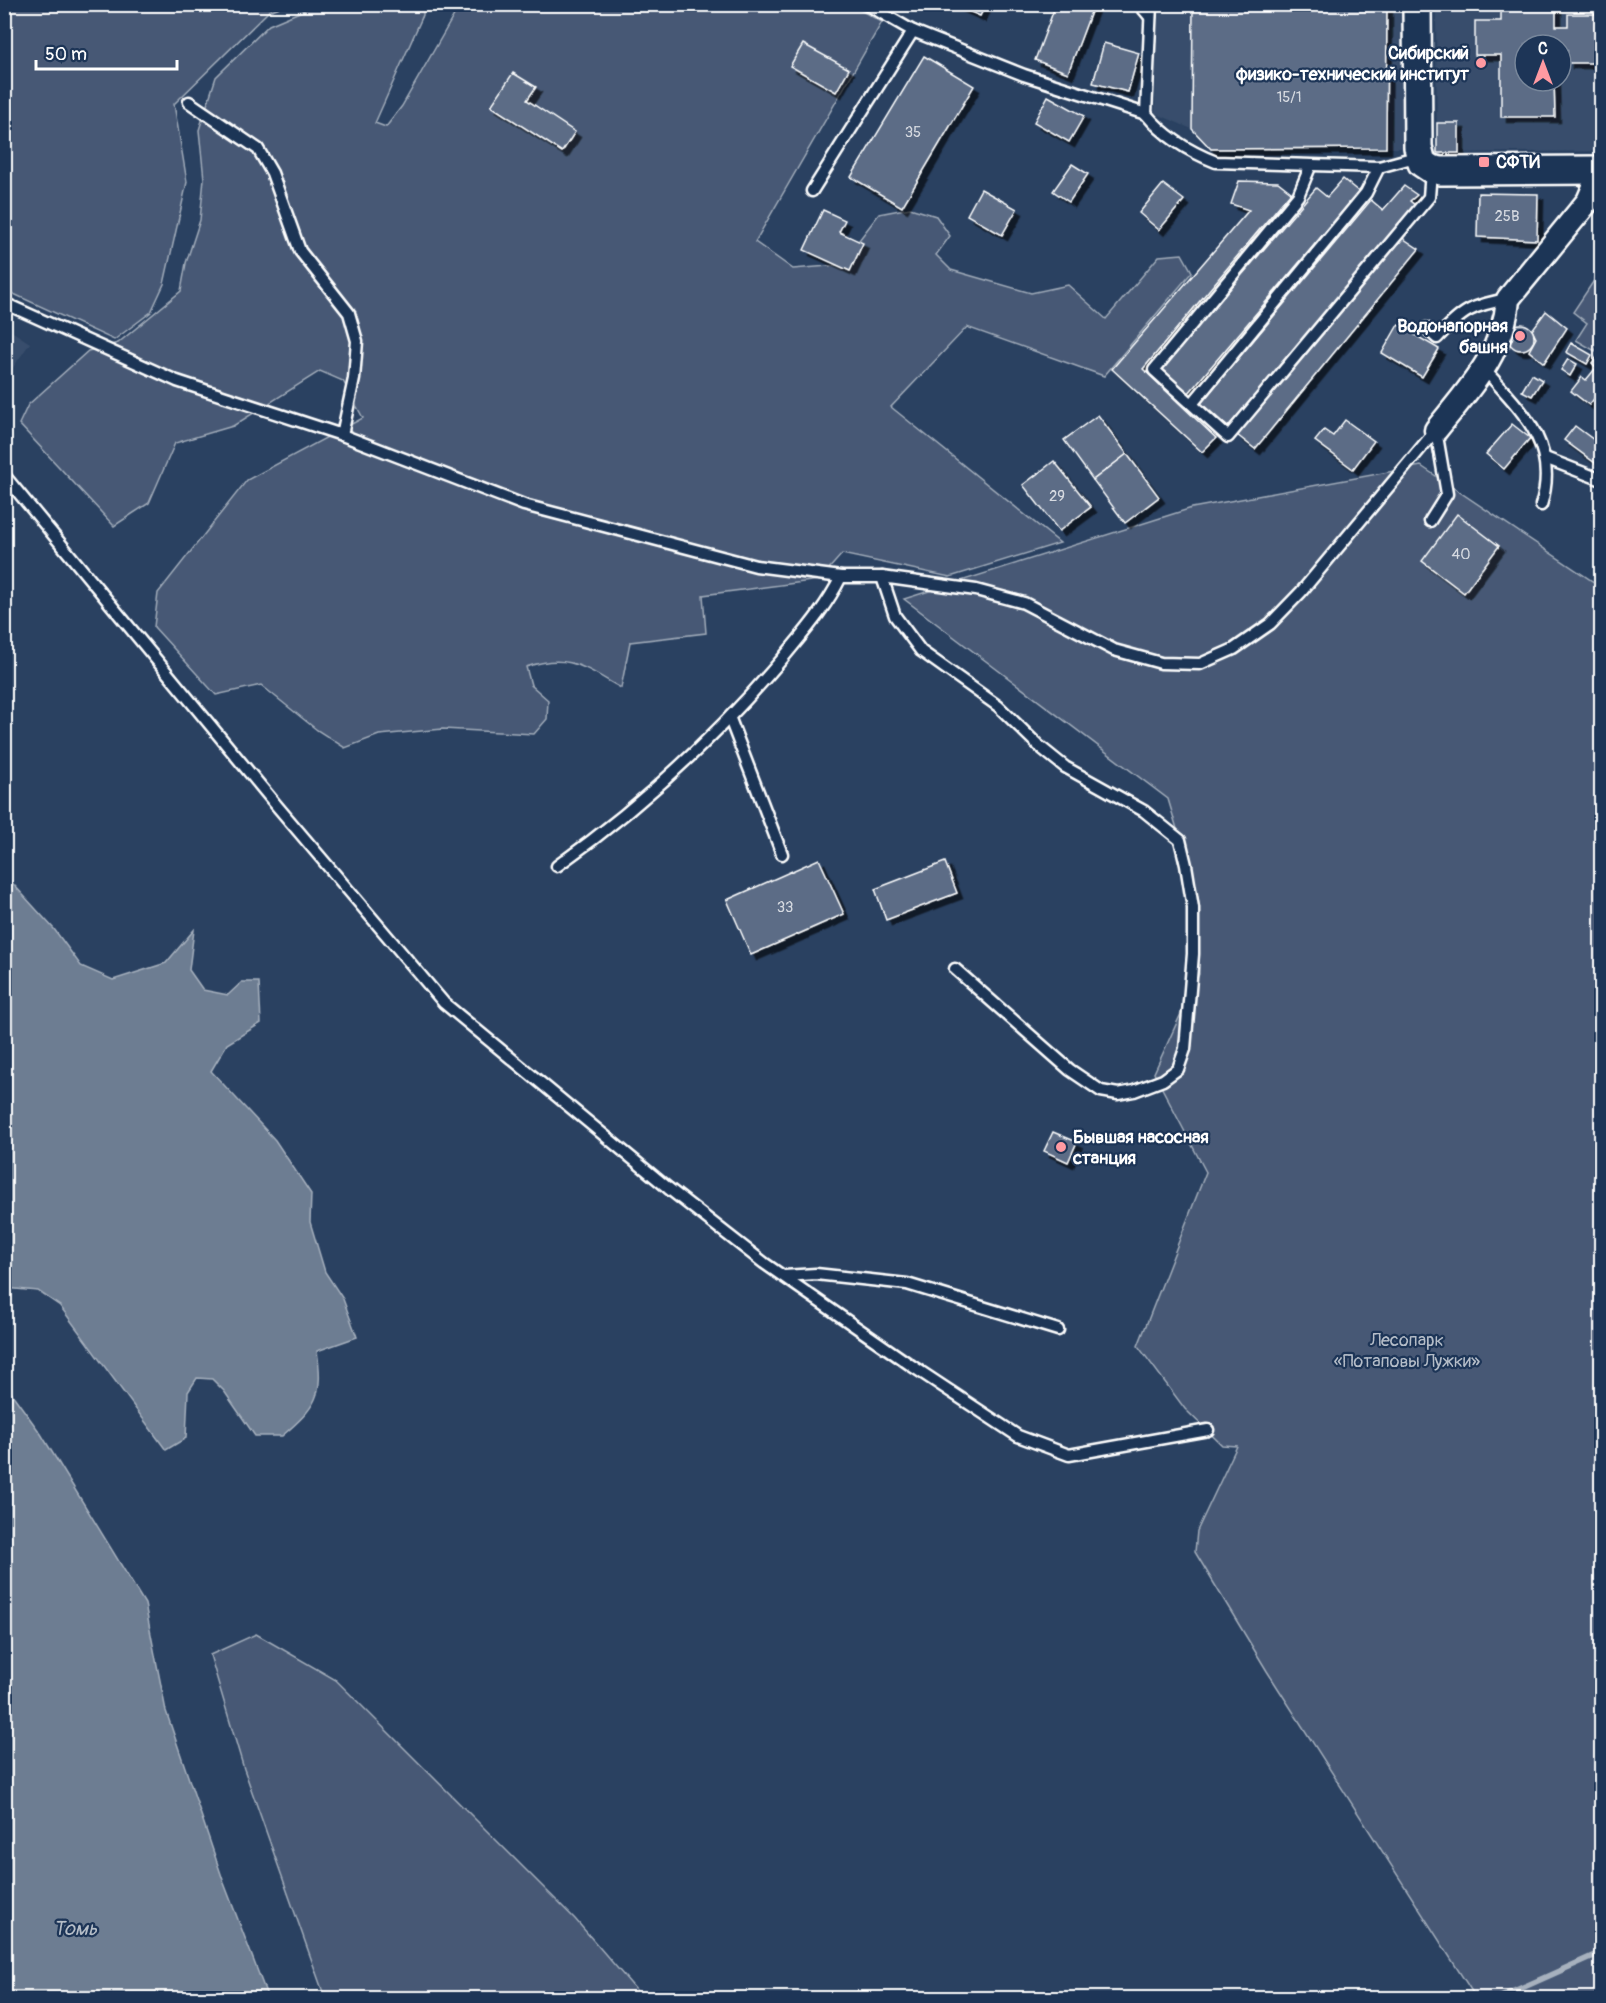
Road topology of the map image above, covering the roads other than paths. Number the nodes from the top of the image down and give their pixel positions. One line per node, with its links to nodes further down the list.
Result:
1 (866, 4): 6 (lane)
2 (1138, 4): 5 (lane)
3 (1151, 4): 5 (lane)
4 (1417, 4): 9 (street)
5 (1150, 17): 8 (lane)
6 (913, 32): 8 (lane); 13 (lane)
7 (189, 102): 20 (lane)
8 (1146, 114): 10 (lane)
9 (1425, 162): 11 (lane); 12 (street); 18 (lane)
10 (1310, 167): 11 (lane); 18 (lane)
11 (1379, 168): 18 (lane)
12 (1598, 170): 14 (street)
13 (812, 192)
14 (1508, 299): 16 (lane); 17 (street)
15 (4, 303): 20 (lane)
16 (1426, 328)
17 (1484, 369): 19 (street); 21 (lane)
18 (1192, 404)
19 (1436, 430): 25 (lane); 27 (lane)
20 (342, 435): 26 (lane)
21 (1545, 458): 23 (lane); 24 (lane)
22 (4, 475): 32 (lane)
23 (1602, 480)
24 (1540, 505)
25 (1430, 521)
26 (841, 577): 27 (lane); 28 (lane)
27 (882, 577): 31 (lane)
28 (730, 719): 29 (lane); 30 (lane)
29 (782, 854)
30 (557, 866)
31 (955, 969)
32 (784, 1276): 33 (lane); 34 (lane)
33 (1058, 1330)
34 (1208, 1430)

